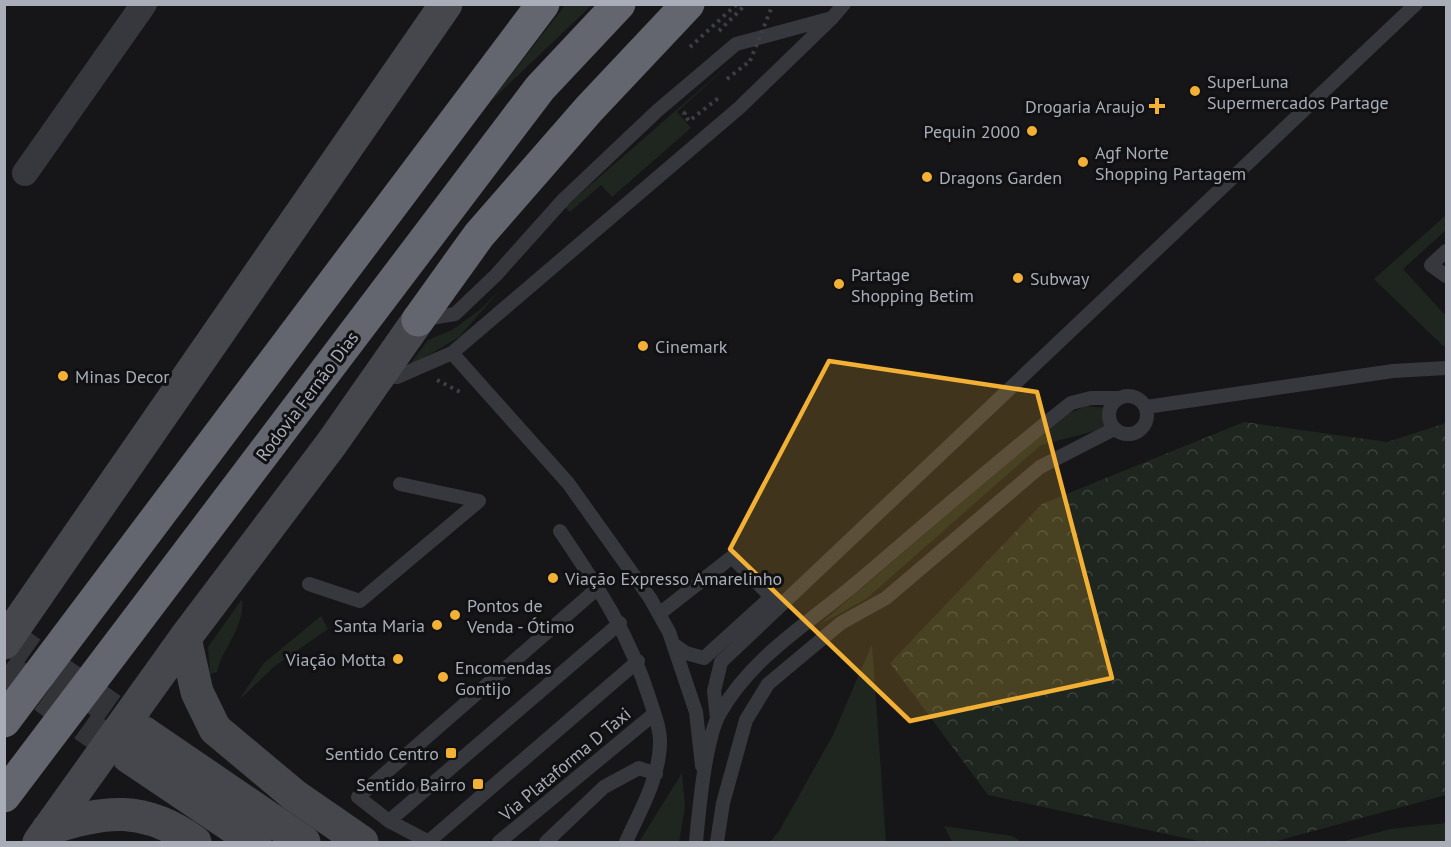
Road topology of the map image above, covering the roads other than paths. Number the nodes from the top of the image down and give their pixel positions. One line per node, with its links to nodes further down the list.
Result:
1 (144, 4): 9 (street)
2 (446, 4): 26 (main road)
3 (543, 4): 31 (highway)
4 (619, 4): 34 (highway, Rodovia Fernão Dias)
5 (688, 4): 12 (highway)
6 (844, 4): 8 (lane)
7 (1416, 4): 30 (lane)
8 (832, 18): 12 (lane); 13 (lane)
9 (25, 173)
10 (1446, 251): 11 (lane)
11 (1446, 276)
12 (418, 320): 15 (main road)
13 (452, 353): 15 (lane); 23 (lane)
14 (1446, 369): 17 (lane)
15 (381, 375): 25 (main road)
16 (1118, 398): 17 (lane); 18 (lane); 30 (lane)
17 (1146, 407): 18 (lane)
18 (1114, 429): 46 (lane)
19 (400, 484): 21 (lane)
20 (561, 531): 22 (lane)
21 (309, 584)
22 (598, 587): 24 (lane); 35 (lane)
23 (659, 614): 27 (lane); 27 (lane)
24 (620, 623): 28 (lane); 35 (lane)
25 (185, 638): 36 (main road); 41 (main road)
26 (4, 643)
27 (673, 644): 32 (lane)
28 (638, 662): 29 (lane); 37 (lane)
29 (654, 714): 33 (lane); 42 (lane, Via Plataforma D Taxi)
30 (717, 719): 32 (lane)
31 (4, 721)
32 (703, 773): 45 (lane)
33 (656, 774): 43 (lane); 44 (lane)
34 (4, 796)
35 (389, 821): 37 (lane)
36 (44, 836): 38 (main road)
37 (428, 842)
38 (195, 843)
39 (255, 843): 40 (main road)
40 (304, 843)
41 (362, 843)
42 (499, 843)
43 (546, 843)
44 (626, 843)
45 (696, 843)
46 (717, 843)

